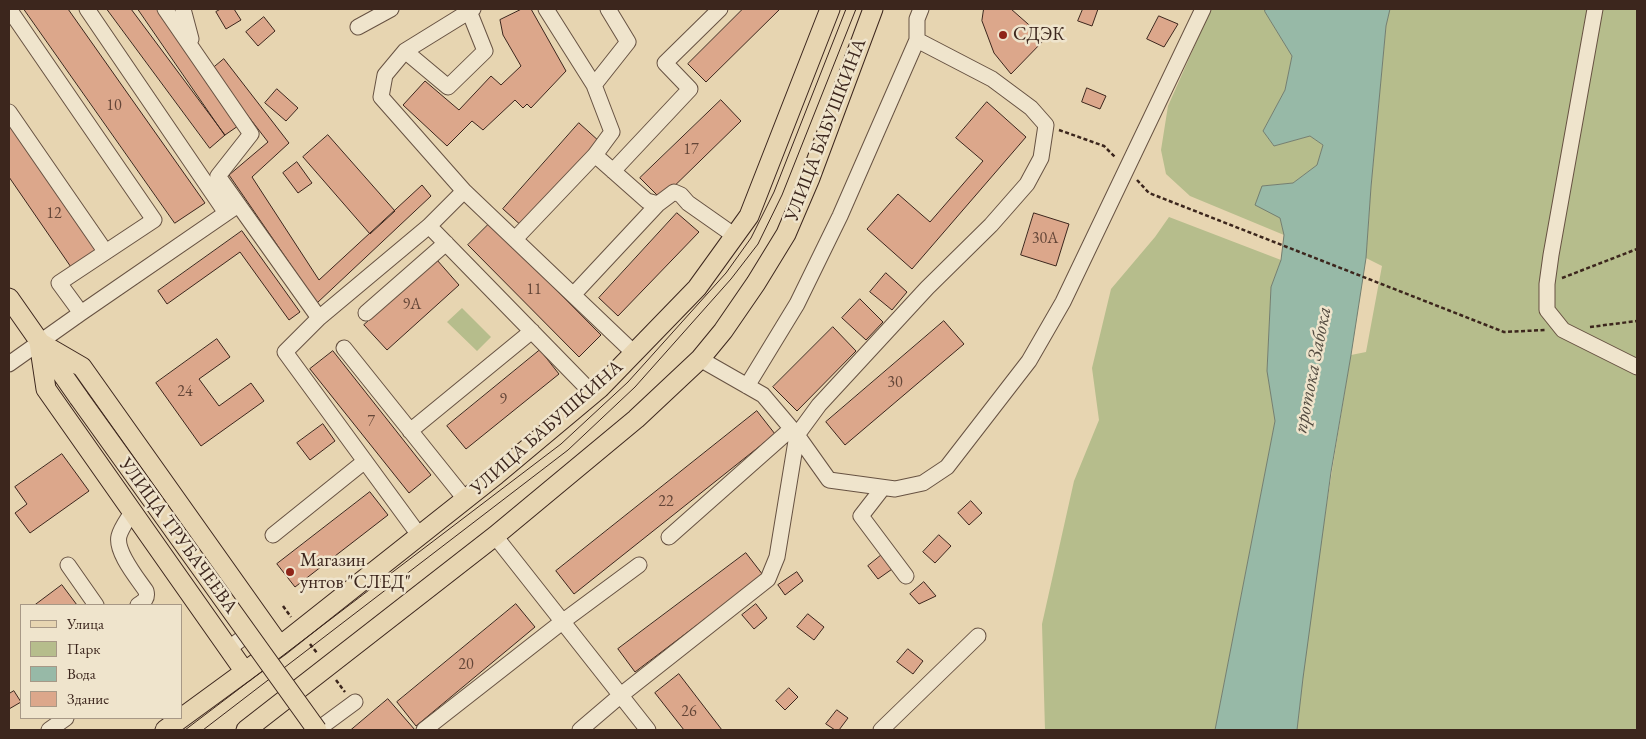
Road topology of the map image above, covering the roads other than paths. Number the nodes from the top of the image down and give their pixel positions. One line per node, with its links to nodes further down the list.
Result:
1 (9, 9): 30 (street)
2 (87, 9): 25 (street)
3 (165, 9): 17 (street)
4 (183, 9): 17 (street)
5 (391, 9): 15 (street)
6 (546, 9): 19 (street)
7 (608, 9): 19 (street)
8 (720, 9): 22 (street)
9 (830, 9): 27 (main road, УЛИЦА БАБУШКИНА)
10 (873, 9): 40 (main road, УЛИЦА БАБУШКИНА)
11 (921, 9): 16 (street)
12 (1203, 9): 48 (street)
13 (1595, 9): 42 (street)
14 (471, 10): 18 (street); 18 (street)
15 (358, 27)
16 (917, 40): 43 (street); 46 (street)
17 (194, 50): 25 (street)
18 (406, 51): 23 (street)
19 (594, 85): 21 (street)
20 (9, 112): 30 (street)
21 (595, 155): 22 (street); 28 (street)
22 (613, 170): 24 (street)
23 (464, 191): 26 (street); 28 (street)
24 (658, 204): 27 (street); 31 (street)
25 (232, 209): 33 (street); 35 (street)
26 (430, 226): 29 (street); 35 (street)
27 (735, 236): 39 (main road, УЛИЦА БАБУШКИНА)
28 (515, 240): 31 (street)
29 (446, 243): 34 (street); 36 (street)
30 (105, 252): 33 (street)
31 (573, 295): 39 (street)
32 (9, 298): 37 (main road, УЛИЦА ТРУБАЧЕЕВА)
33 (80, 313): 37 (street)
34 (366, 313)
35 (320, 318): 47 (street)
36 (532, 331): 44 (street); 45 (street)
37 (39, 342): 41 (street); 50 (main road, УЛИЦА ТРУБАЧЕЕВА); 61 (main road, УЛИЦА ТРУБАЧЕЕВА); 74 (main road, УЛИЦА ТРУБАЧЕЕВА, bridge)
38 (344, 348): 45 (street)
39 (634, 353): 44 (main road, УЛИЦА БАБУШКИНА)
40 (700, 358): 43 (street); 53 (main road, УЛИЦА БАБУШКИНА)
41 (9, 364)
42 (1637, 367)
43 (747, 386): 46 (street)
44 (593, 394): 49 (main road, УЛИЦА БАБУШКИНА)
45 (410, 431): 49 (street)
46 (794, 432): 48 (street); 54 (street); 66 (street)
47 (365, 461): 51 (street); 52 (street)
48 (882, 489): 57 (street)
49 (465, 499): 52 (main road, УЛИЦА БАБУШКИНА)
50 (132, 512): 59 (street); 64 (main road, УЛИЦА ТРУБАЧЕЕВА)
51 (274, 535)
52 (419, 535): 63 (main road, УЛИЦА БАБУШКИНА)
53 (495, 536): 60 (street); 73 (main road, УЛИЦА БАБУШКИНА)
54 (669, 537)
55 (68, 565): 58 (street)
56 (639, 565): 60 (street)
57 (906, 576)
58 (95, 604)
59 (139, 604)
60 (562, 622): 66 (street); 75 (street)
61 (263, 623): 63 (main road, УЛИЦА ТРУБАЧЕЕВА); 64 (street)
62 (978, 636): 78 (street)
63 (280, 646): 65 (main road, УЛИЦА БАБУШКИНА)
64 (228, 648): 65 (main road, УЛИЦА ТРУБАЧЕЕВА)
65 (245, 672): 68 (main road, УЛИЦА БАБУШКИНА)
66 (621, 695): 76 (street); 77 (street)
67 (350, 697): 74 (street)
68 (182, 718)
69 (65, 719): 71 (street)
70 (180, 719): 72 (main road, УЛИЦА БАБУШКИНА)
71 (49, 730)
72 (165, 730)
73 (246, 730)
74 (317, 730)
75 (424, 730)
76 (580, 730)
77 (648, 730)
78 (881, 730)

